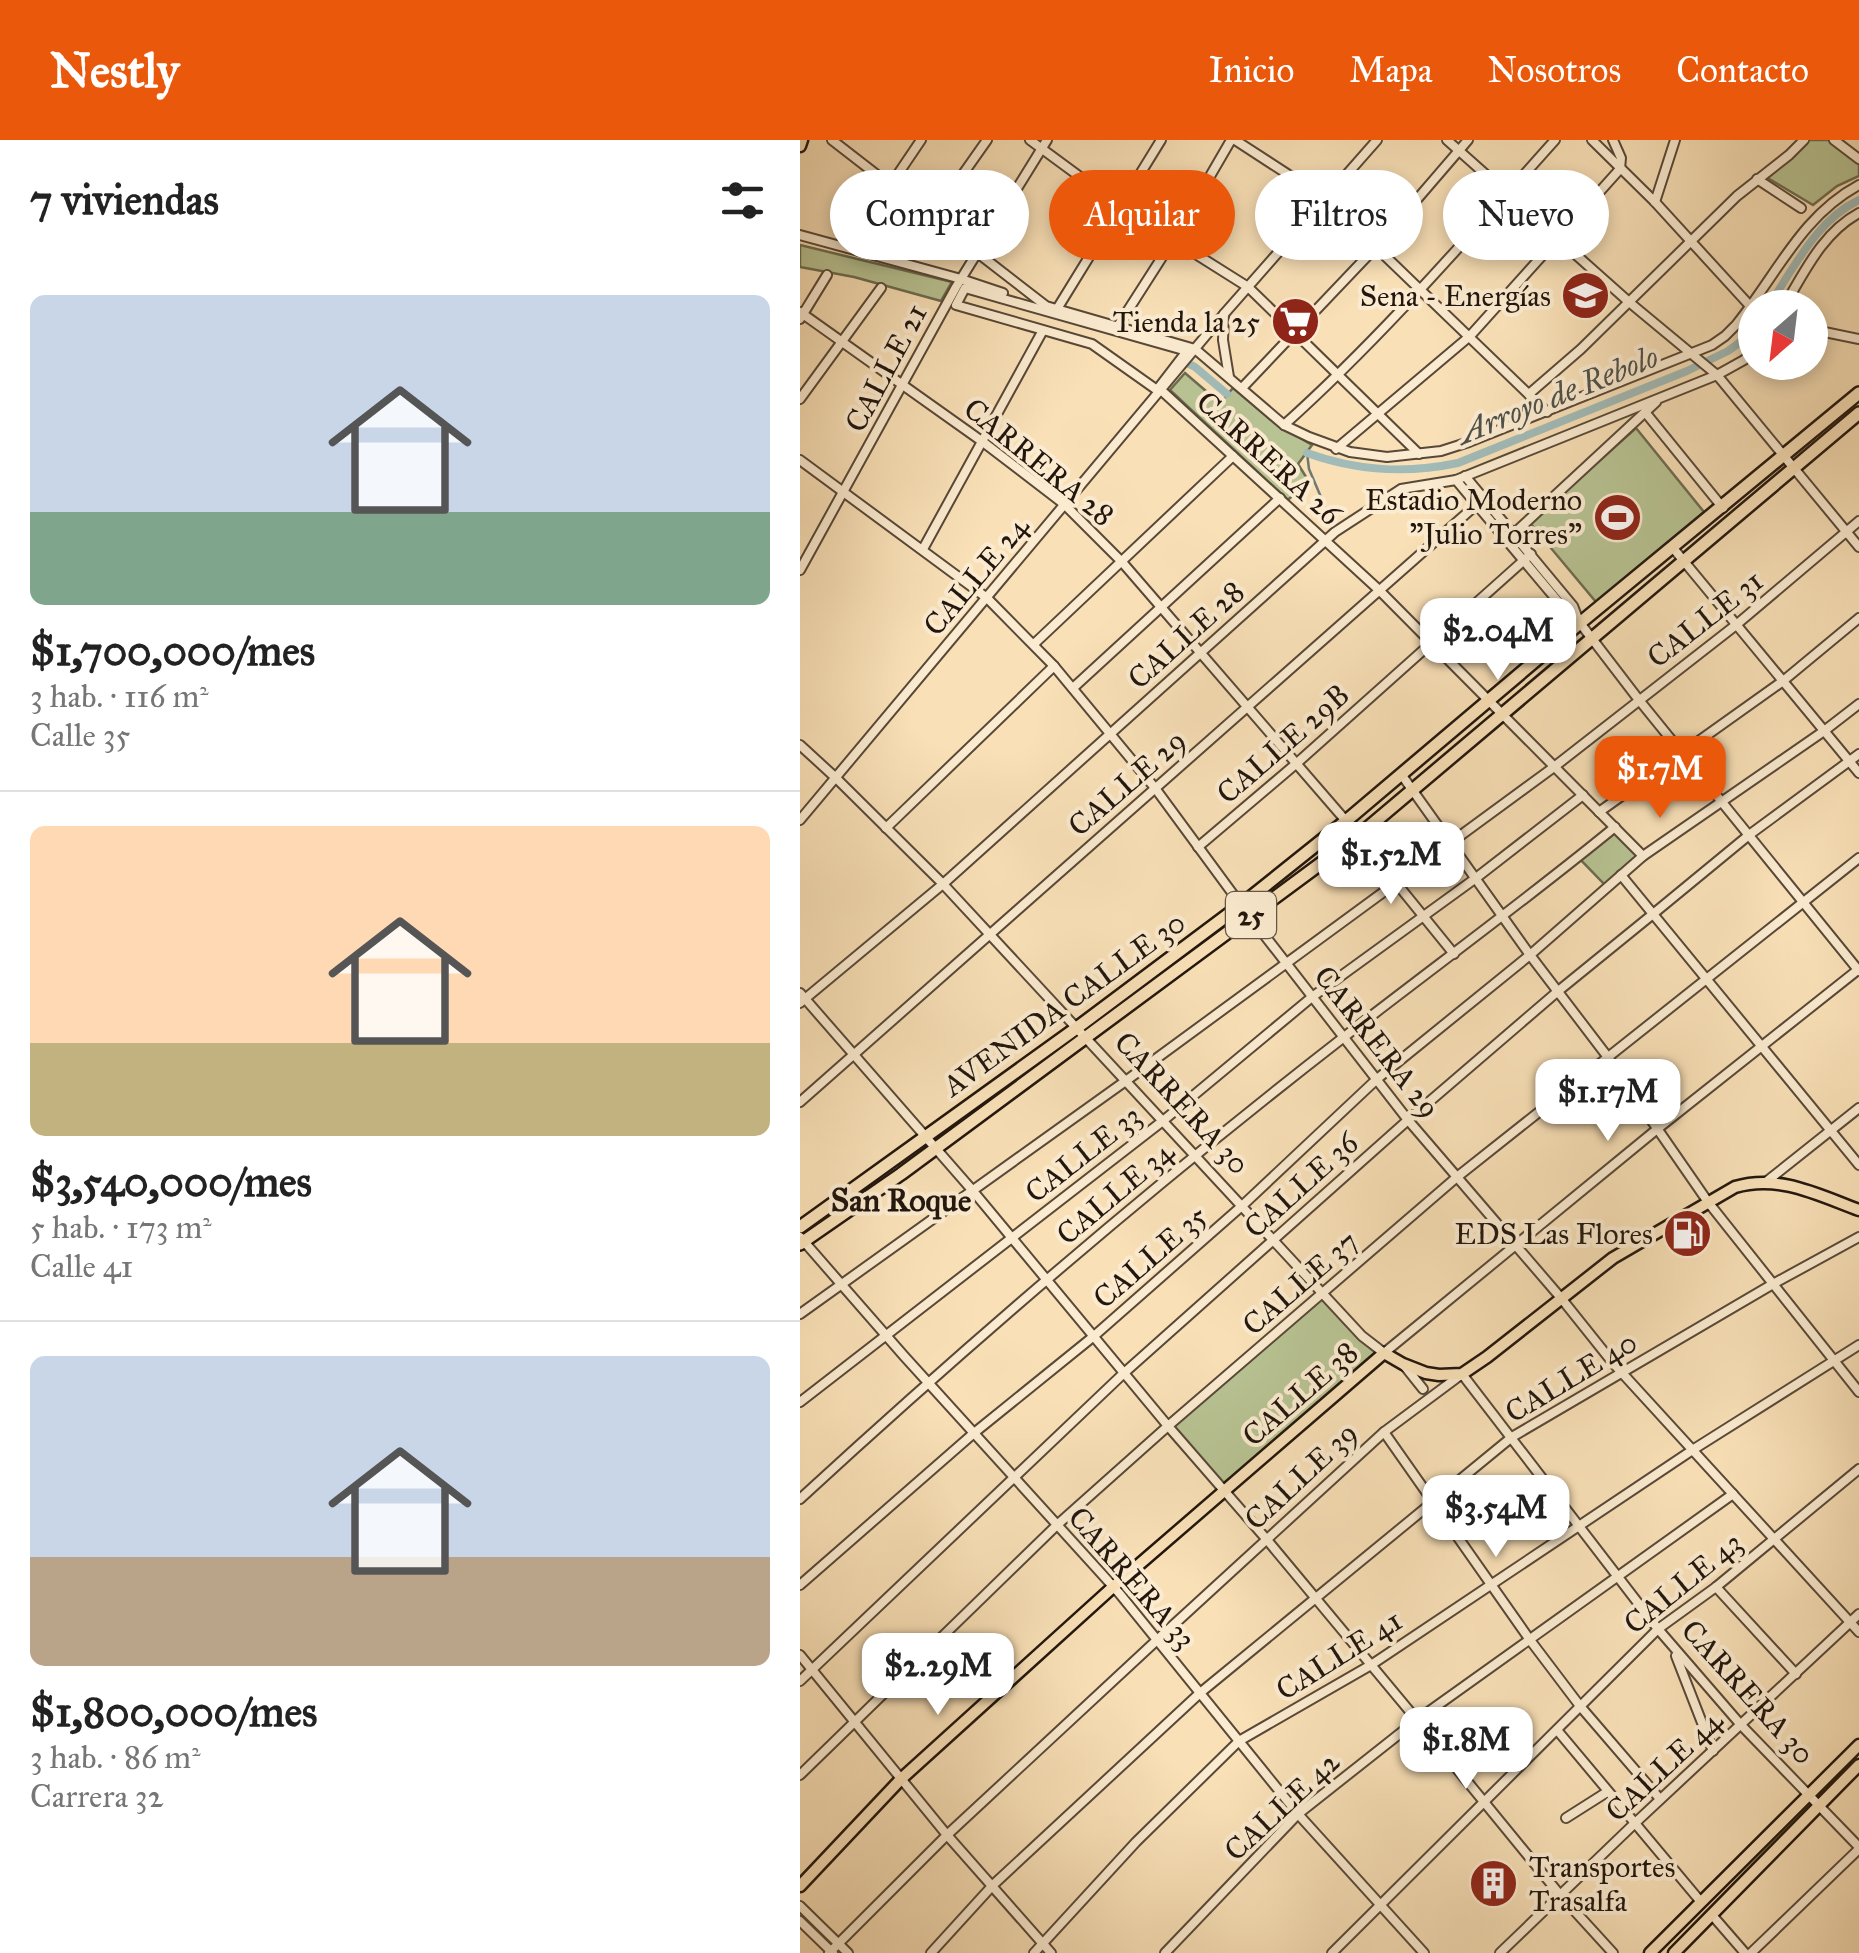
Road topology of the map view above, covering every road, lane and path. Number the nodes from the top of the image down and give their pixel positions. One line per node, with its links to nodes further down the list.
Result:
1 (832, 140): 20 (street, CARRERA 26)
2 (920, 140): 21 (street)
3 (987, 140): 22 (street)
4 (1030, 140): 16 (street)
5 (1161, 140): 25 (street)
6 (1233, 140): 26 (street); 27 (street)
7 (1376, 140): 28 (street, CALLE 24)
8 (1447, 140): 17 (street)
9 (1468, 140): 17 (street)
10 (1555, 140): 30 (street)
11 (1592, 140): 19 (street)
12 (1612, 140): 19 (street)
13 (1675, 140): 35 (street)
14 (1804, 140): 31 (street)
15 (1834, 140): 18 (street)
16 (1044, 144): 23 (street, CALLE 21); 24 (street)
17 (1458, 151): 29 (street); 34 (street)
18 (1859, 159)
19 (1620, 168): 32 (street); 35 (street)
20 (871, 170)
21 (899, 170)
22 (966, 170)
23 (1028, 170)
24 (1075, 170)
25 (1143, 170)
26 (1215, 170)
27 (1280, 170)
28 (1351, 170)
29 (1480, 170)
30 (1528, 170)
31 (1758, 179): 36 (street); 39 (street)
32 (1609, 180)
33 (1859, 186): 60 (street)
34 (1423, 192)
35 (1655, 202): 39 (street)
36 (1801, 208)
37 (1859, 214): 61 (street)
38 (800, 235): 40 (street)
39 (1689, 240): 63 (street); 64 (street)
40 (830, 243)
41 (893, 260): 53 (street)
42 (972, 260): 56 (street, CALLE 21)
43 (988, 260): 55 (street, CARRERA 26)
44 (1088, 260): 66 (street)
45 (1159, 260): 70 (street)
46 (1204, 260): 57 (street)
47 (1272, 260): 57 (street, CALLE 24)
48 (1364, 260): 72 (street)
49 (1389, 260): 59 (street)
50 (1449, 260): 59 (street)
51 (1538, 260): 74 (street)
52 (1583, 260): 64 (street)
53 (901, 262): 56 (street)
54 (827, 275): 68 (street)
55 (1009, 276): 62 (street); 65 (street, CARRERA 26)
56 (959, 283): 62 (street); 84 (street, CALLE 21)
57 (1248, 287): 67 (street, CALLE 24); 72 (street)
58 (881, 288): 75 (street)
59 (1422, 290): 74 (street); 82 (street)
60 (1763, 290)
61 (1794, 290)
62 (999, 292): 65 (street)
63 (1738, 293)
64 (1630, 302): 79 (street); 88 (street)
65 (1046, 306): 66 (street, CARRERA 26)
66 (1057, 309): 70 (street, CARRERA 26)
67 (1224, 314): 78 (street, CALLE 24); 83 (street)
68 (801, 315): 75 (street, CARRERA 28)
69 (1738, 322): 79 (street)
70 (1118, 326): 78 (street, CARRERA 26)
71 (1042, 332): 96 (street)
72 (1294, 332): 82 (street); 85 (street)
73 (1828, 333): 76 (street)
74 (1470, 336): 88 (street); 91 (street)
75 (842, 340): 84 (street, CARRERA 28); 89 (street)
76 (1859, 340)
77 (1091, 346): 86 (street, CARRERA 26)
78 (1193, 352): 83 (street); 86 (street, CALLE 24)
79 (1694, 356): 81 (street); 92 (street)
80 (1738, 363): 81 (street)
81 (1715, 373): 90 (street); 99 (street)
82 (1339, 376): 91 (street); 95 (street)
83 (1229, 377): 85 (street)
84 (902, 385): 96 (street, CARRERA 28); 104 (street, CALLE 21)
85 (1242, 388): 95 (street)
86 (1159, 391): 86 (street); 100 (street, CARRERA 26); 107 (street, CALLE 24)
87 (1859, 393): 99 (highway, AVENIDA CALLE 30 / 25)
88 (1529, 394): 92 (street)
89 (800, 399)
90 (1659, 399): 93 (street); 103 (street, CALLE 28)
91 (1377, 412): 97 (street); 98 (street)
92 (1547, 412): 98 (street)
93 (1645, 412): 108 (street); 111 (street)
94 (1859, 414): 102 (highway, AVENIDA CALLE 30 / 25)
95 (1284, 425): 97 (street)
96 (983, 442): 107 (street, CARRERA 28); 115 (street)
97 (1336, 448): 98 (street)
98 (1419, 454)
99 (1784, 454): 102 (street); 108 (highway, AVENIDA CALLE 30 / 25)
100 (1233, 456): 105 (street, CARRERA 26); 117 (street)
101 (800, 460): 104 (street, CARRERA 29)
102 (1796, 468): 110 (street); 118 (highway, AVENIDA CALLE 30 / 25)
103 (1461, 478): 106 (street); 112 (street, CALLE 28)
104 (844, 492): 115 (street, CARRERA 29); 119 (street, CALLE 21)
105 (1280, 498): 112 (street, CARRERA 26); 122 (street)
106 (1481, 501): 111 (street); 120 (street, CALLE 29)
107 (1064, 504): 117 (street, CARRERA 28); 121 (street, CALLE 24)
108 (1722, 508): 114 (highway, AVENIDA CALLE 30 / 25)
109 (1859, 521): 110 (street, CALLE 31)
110 (1847, 532): 113 (street); 125 (street, CALLE 31)
111 (1510, 536): 116 (street)
112 (1325, 539): 120 (street, CARRERA 26); 129 (street, CALLE 28)
113 (1859, 547)
114 (1672, 548): 118 (street); 124 (highway, AVENIDA CALLE 30 / 25)
115 (923, 549): 121 (street, CARRERA 29)
116 (1528, 558): 124 (street); 127 (street, CALLE 29B)
117 (1122, 562): 122 (street, CARRERA 28); 128 (street)
118 (1684, 562): 125 (street); 126 (highway, AVENIDA CALLE 30 / 25)
119 (800, 570)
120 (1379, 590): 127 (street, CARRERA 26); 136 (street, CALLE 29)
121 (987, 598): 128 (street, CARRERA 29); 148 (street, CALLE 24)
122 (1162, 608): 129 (street, CARRERA 28); 132 (street)
123 (1859, 618): 131 (street)
124 (1580, 623): 126 (street); 134 (highway, AVENIDA CALLE 30 / 25)
125 (1736, 625): 131 (street); 133 (street, CALLE 31)
126 (1593, 640): 133 (street); 137 (highway, AVENIDA CALLE 30 / 25)
127 (1432, 643): 134 (street, CARRERA 26); 144 (street, CALLE 29B)
128 (1034, 644): 130 (street, CARRERA 29)
129 (1201, 653): 136 (street, CARRERA 28); 139 (street, CALLE 28)
130 (1054, 666): 132 (street, CARRERA 29); 157 (street)
131 (1782, 681): 138 (street); 141 (street)
132 (1073, 688): 139 (street, CARRERA 29)
133 (1639, 700): 141 (street); 145 (street, CALLE 31)
134 (1489, 701): 137 (street, CARRERA 26); 147 (highway, AVENIDA CALLE 30 / 25)
135 (1859, 704): 138 (street, CALLE 35)
136 (1248, 707): 144 (street, CARRERA 28); 149 (street, CALLE 29)
137 (1501, 714): 145 (street, CARRERA 26); 150 (highway, AVENIDA CALLE 30 / 25)
138 (1824, 731): 143 (street); 152 (street, CALLE 35)
139 (1111, 732): 149 (street, CARRERA 29); 167 (street, CALLE 28)
140 (800, 745): 148 (street, CARRERA 30)
141 (1683, 753): 152 (street); 153 (street)
142 (1859, 754): 143 (street, CALLE 36)
143 (1848, 760): 146 (street); 158 (street, CALLE 36)
144 (1296, 764): 155 (street, CARRERA 28); 161 (street, CALLE 29B)
145 (1554, 767): 151 (street, CARRERA 26); 160 (street, CALLE 31)
146 (1859, 773)
147 (1402, 774): 150 (street); 155 (highway, AVENIDA CALLE 30 / 25)
148 (836, 778): 154 (street, CALLE 24); 157 (street, CARRERA 30)
149 (1156, 788): 161 (street, CARRERA 29); 173 (street, CALLE 29)
150 (1414, 791): 159 (highway, AVENIDA CALLE 30 / 25); 160 (street)
151 (1582, 795): 153 (street, CARRERA 26); 165 (street, CALLE 33)
152 (1721, 800): 158 (street); 162 (street, CALLE 35)
153 (1599, 812): 156 (street, CARRERA 26)
154 (800, 820)
155 (1346, 821): 159 (street, CARRERA 28); 169 (highway, AVENIDA CALLE 30 / 25)
156 (1614, 827): 162 (street, CARRERA 26); 172 (street, CALLE 34)
157 (886, 828): 167 (street, CARRERA 30)
158 (1749, 835): 168 (street); 170 (street, CALLE 36)
159 (1358, 836): 166 (street, CARRERA 28); 169 (highway, AVENIDA CALLE 30 / 25)
160 (1450, 843): 165 (street); 166 (street, CALLE 31)
161 (1198, 846): 169 (street, CARRERA 29)
162 (1643, 856): 164 (street, CALLE 35)
163 (1859, 858): 168 (street, CALLE 37)
164 (1622, 875): 170 (street); 175 (street, CALLE 35)
165 (1476, 878): 171 (street, CALLE 33); 172 (street)
166 (1396, 883): 171 (street, CARRERA 28); 176 (street, CALLE 31)
167 (943, 884): 173 (street, CARRERA 30); 181 (street, CALLE 28)
168 (1803, 902): 177 (street); 178 (street, CALLE 37)
169 (1246, 910): 176 (street, CARRERA 29); 182 (highway, AVENIDA CALLE 30 / 25)
170 (1652, 914): 178 (street); 179 (street, CALLE 36)
171 (1424, 917): 174 (street, CARRERA 28); 180 (street, CALLE 33)
172 (1503, 917): 174 (street, CALLE 34); 175 (street)
173 (990, 934): 182 (street, CARRERA 30); 185 (street, CALLE 29)
174 (1454, 954): 183 (street, CALLE 34)
175 (1530, 955): 179 (street); 188 (street, CALLE 35)
176 (1286, 964): 180 (street, CARRERA 29); 187 (street, CALLE 31)
177 (1858, 970): 184 (street, CALLE 38)
178 (1705, 978): 184 (street); 186 (street, CALLE 37)
179 (1557, 992): 186 (street); 192 (street, CALLE 36)
180 (1312, 997): 183 (street, CARRERA 29); 191 (street, CALLE 33)
181 (802, 998): 185 (street)
182 (1082, 1032): 187 (street, CARRERA 30); 195 (highway, AVENIDA CALLE 30 / 25); 196 (highway, AVENIDA CALLE 30 / 25)
183 (1343, 1037): 188 (street, CARRERA 29); 197 (street, CALLE 34)
184 (1760, 1046): 193 (street); 194 (street, CALLE 38)
185 (854, 1054): 189 (street, CALLE 29); 195 (street)
186 (1607, 1056): 194 (street); 199 (street, CALLE 37)
187 (1128, 1080): 191 (street, CARRERA 30); 201 (street, CALLE 31)
188 (1377, 1080): 192 (street, CARRERA 29); 203 (street, CALLE 35)
189 (800, 1102)
190 (1859, 1108): 193 (street, CALLE 39)
191 (1164, 1120): 197 (street, CARRERA 30); 206 (street, CALLE 33)
192 (1408, 1120): 199 (street, CARRERA 29); 208 (street, CALLE 36)
193 (1832, 1129): 198 (street); 200 (street, CALLE 39)
194 (1656, 1130): 202 (street); 210 (street, CALLE 38)
195 (925, 1136): 196 (street); 205 (highway, AVENIDA CALLE 30 / 25)
196 (934, 1149): 201 (street); 209 (highway, AVENIDA CALLE 30 / 25)
197 (1196, 1155): 203 (street, CARRERA 30); 211 (street, CALLE 34)
198 (1859, 1165)
199 (1456, 1177): 210 (street, CARRERA 29); 214 (street, CALLE 37)
200 (1766, 1182): 202 (main road, CALLE 39); 204 (main road)
201 (973, 1191): 206 (street); 212 (street, CALLE 31)
202 (1708, 1202): 213 (street); 215 (main road, CALLE 39)
203 (1243, 1205): 208 (street, CARRERA 30); 218 (street, CALLE 35)
204 (1859, 1210)
205 (800, 1227)
206 (1012, 1237): 211 (street); 217 (street, CALLE 33)
207 (1859, 1237): 213 (street, CALLE 40)
208 (1274, 1238): 214 (street, CARRERA 30); 224 (street, CALLE 36)
209 (801, 1241): 212 (street, CARRERA 33)
210 (1515, 1244): 215 (street, CARRERA 29); 220 (street, CALLE 38)
211 (1048, 1279): 218 (street); 226 (street, CALLE 34)
212 (840, 1284): 216 (street, CALLE 31); 217 (street, CARRERA 33)
213 (1772, 1284): 221 (street); 223 (street, CALLE 40)
214 (1324, 1292): 220 (street, CARRERA 30); 230 (street, CALLE 37)
215 (1560, 1298): 223 (street, CARRERA 29); 225 (main road, CALLE 39)
216 (800, 1314)
217 (885, 1335): 226 (street, CARRERA 33); 229 (street, CALLE 33)
218 (1094, 1336): 224 (street); 232 (street, CALLE 35)
219 (1859, 1345): 221 (street, CALLE 41)
220 (1384, 1353): 222 (main road, CARRERA 30); 237 (main road, CALLE 38)
221 (1834, 1361): 228 (street); 234 (street, CALLE 41)
222 (1402, 1364): 225 (main road, CARRERA 30); 227 (street, CARRERA 30)
223 (1622, 1372): 233 (street, CALLE 40); 234 (street, CARRERA 29)
224 (1124, 1373): 230 (street); 236 (street, CALLE 36)
225 (1462, 1374): 231 (street, CALLE 39); 233 (street, CARRERA 30)
226 (928, 1382): 232 (street, CARRERA 33); 239 (street, CALLE 34)
227 (1423, 1389)
228 (1859, 1392)
229 (800, 1402)
230 (1168, 1426): 237 (street); 241 (street, CALLE 37)
231 (1384, 1432): 240 (street); 244 (street, CALLE 39)
232 (974, 1433): 236 (street, CARRERA 33); 246 (street, CALLE 35)
233 (1512, 1437): 240 (street, CALLE 40); 242 (street, CARRERA 30)
234 (1694, 1448): 238 (street, CARRERA 29); 242 (street, CALLE 41)
235 (1859, 1469): 243 (street, CALLE 43)
236 (1013, 1476): 241 (street, CARRERA 33); 260 (street, CALLE 36)
237 (1225, 1492): 244 (street); 248 (main road, CALLE 38)
238 (1733, 1494): 243 (street, CARRERA 29); 245 (street, CALLE 42)
239 (800, 1500)
240 (1433, 1500): 247 (street); 250 (street, CALLE 40)
241 (1057, 1525): 248 (street, CARRERA 33); 266 (street, CALLE 37)
242 (1578, 1525): 245 (street, CARRERA 30); 247 (street, CALLE 41)
243 (1773, 1538): 249 (street, CALLE 43); 252 (street, CARRERA 29)
244 (1268, 1541): 250 (street); 255 (street, CALLE 39)
245 (1617, 1577): 253 (street, CARRERA 30); 256 (street, CALLE 42)
246 (800, 1585)
247 (1490, 1585): 256 (street); 259 (street, CALLE 41)
248 (1113, 1587): 255 (street, CARRERA 33); 274 (main road, CALLE 38)
249 (1716, 1587): 253 (street, CALLE 43); 261 (street)
250 (1315, 1598): 259 (street); 263 (street, CALLE 40)
251 (1859, 1614): 252 (street, CALLE 44)
252 (1850, 1622): 254 (street, CARRERA 29); 261 (street, CALLE 44)
253 (1658, 1629): 257 (street, CARRERA 30); 264 (street, CALLE 43)
254 (1859, 1632)
255 (1158, 1640): 263 (street, CARRERA 33); 283 (street, CALLE 39)
256 (1530, 1640): 264 (street); 265 (street, CALLE 42)
257 (1673, 1647): 267 (street, CARRERA 30); 271 (street)
258 (800, 1655): 260 (street)
259 (1371, 1665): 265 (street); 269 (street, CALLE 41)
260 (811, 1669): 262 (street, CALLE 36); 266 (street)
261 (1796, 1674): 267 (street, CALLE 44)
262 (800, 1681)
263 (1200, 1693): 269 (street, CARRERA 33); 285 (street, CALLE 40)
264 (1580, 1706): 268 (street, CALLE 43); 277 (street)
265 (1417, 1720): 278 (street); 280 (street, CALLE 42)
266 (854, 1721): 273 (street, CALLE 37); 274 (street)
267 (1741, 1725): 271 (street, CALLE 44); 276 (street, CARRERA 30)
268 (1557, 1730): 275 (street); 278 (street, CALLE 43)
269 (1239, 1741): 280 (street, CARRERA 33); 294 (street, CALLE 41)
270 (1859, 1744): 276 (main road)
271 (1713, 1750): 277 (street, CALLE 44)
272 (1859, 1765): 279 (main road)
273 (800, 1775)
274 (901, 1779): 283 (street); 286 (main road, CALLE 38)
275 (1607, 1792): 281 (street); 282 (street)
276 (1809, 1796): 279 (street, CARRERA 30); 288 (main road)
277 (1660, 1799): 282 (street, CALLE 44)
278 (1482, 1802): 287 (street); 289 (street, CALLE 43)
279 (1819, 1806): 284 (street, CARRERA 30); 291 (main road)
280 (1298, 1814): 289 (street, CARRERA 33); 300 (street, CALLE 42)
281 (1566, 1818)
282 (1634, 1824): 287 (street, CALLE 44); 288 (street)
283 (947, 1836): 285 (street); 293 (street, CALLE 39)
284 (1859, 1848): 307 (street)
285 (993, 1885): 294 (street); 297 (street, CALLE 40)
286 (800, 1886)
287 (1560, 1896): 303 (street, CALLE 44); 304 (street)
288 (1702, 1902): 305 (main road)
289 (1381, 1905): 301 (street, CALLE 43); 302 (street, CARRERA 33)
290 (800, 1906): 293 (street)
291 (1712, 1915): 306 (main road); 307 (street)
292 (800, 1921): 295 (street)
293 (838, 1943): 295 (street, CALLE 39); 296 (street)
294 (1042, 1944): 298 (street, CALLE 41); 299 (street)
295 (831, 1952)
296 (848, 1953)
297 (931, 1953)
298 (1034, 1953)
299 (1051, 1953)
300 (1165, 1953)
301 (1332, 1953)
302 (1424, 1953)
303 (1500, 1953)
304 (1612, 1953)
305 (1650, 1953)
306 (1674, 1953)
307 (1748, 1953)

